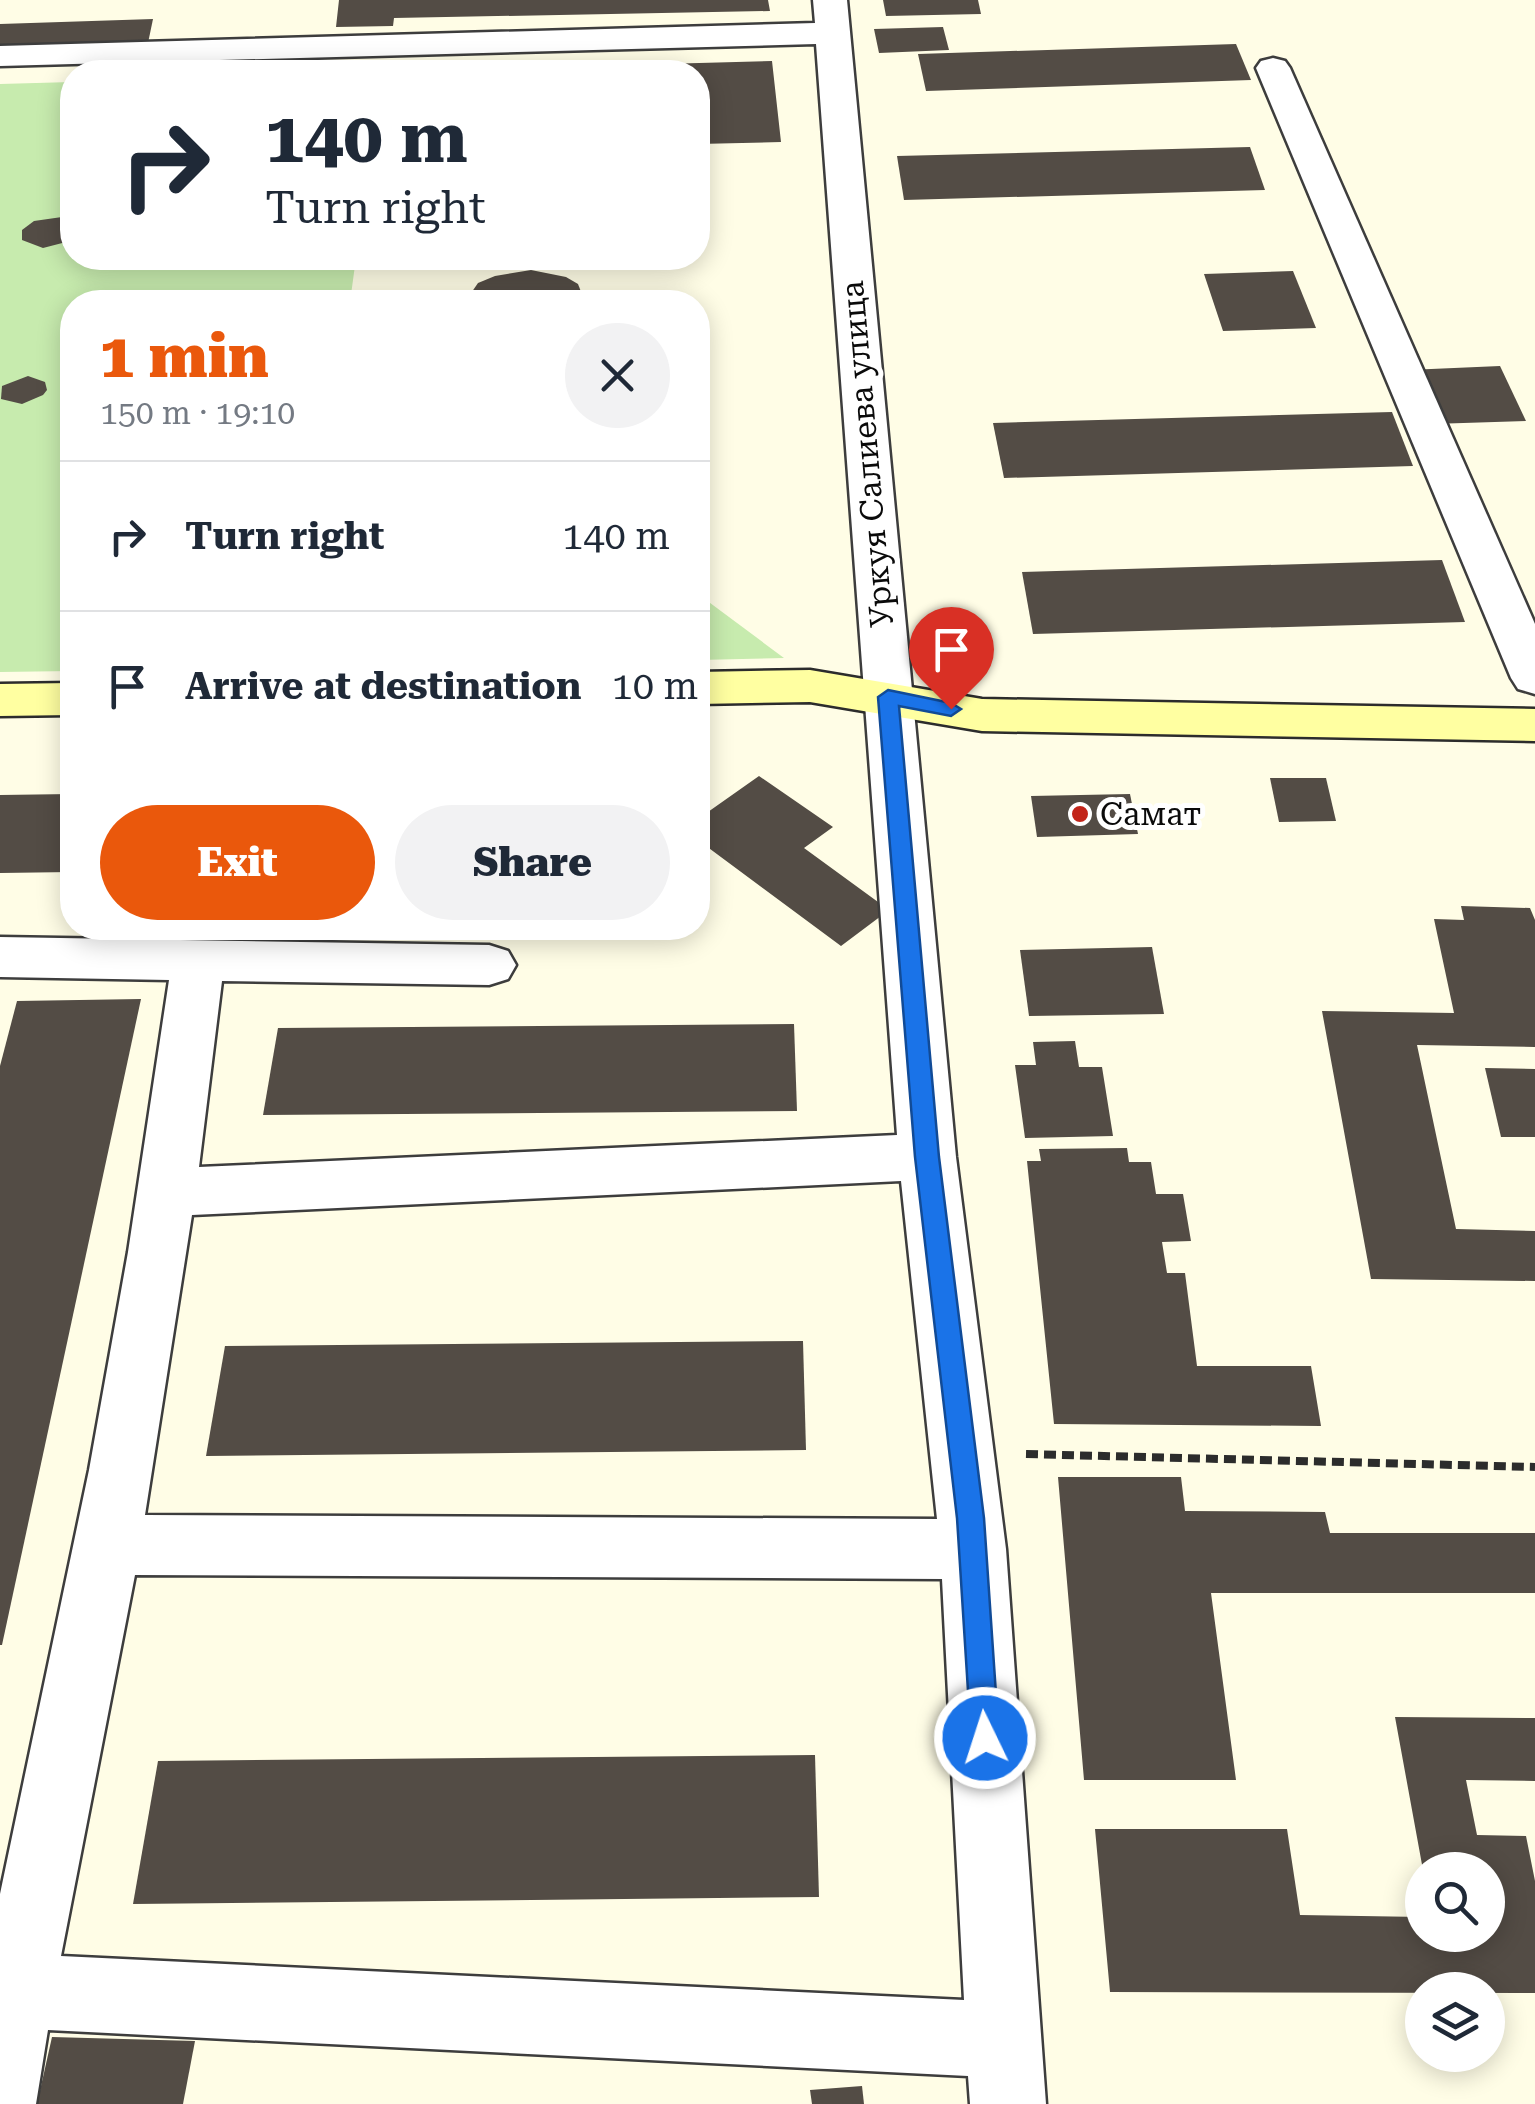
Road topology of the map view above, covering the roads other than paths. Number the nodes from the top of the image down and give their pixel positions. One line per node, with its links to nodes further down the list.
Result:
1 (830, 17): 2 (street); 6 (street, Уркуя Салиева улица)
2 (0, 56)
3 (1272, 68): 4 (street)
4 (1535, 678)
5 (710, 688): 6 (street)
6 (888, 697): 9 (street); 13 (street, Уркуя Салиева улица)
7 (60, 699): 8 (street)
8 (0, 700)
9 (1535, 724)
10 (0, 957): 11 (street)
11 (198, 960): 12 (street); 14 (street)
12 (488, 965)
13 (927, 1157): 14 (street); 16 (street, Уркуя Салиева улица)
14 (169, 1192): 15 (street)
15 (108, 1545): 16 (street); 17 (street)
16 (973, 1549): 18 (street, Уркуя Салиева улица)
17 (8, 1990): 18 (street); 19 (street)
18 (1006, 2072)
19 (0, 2098)

